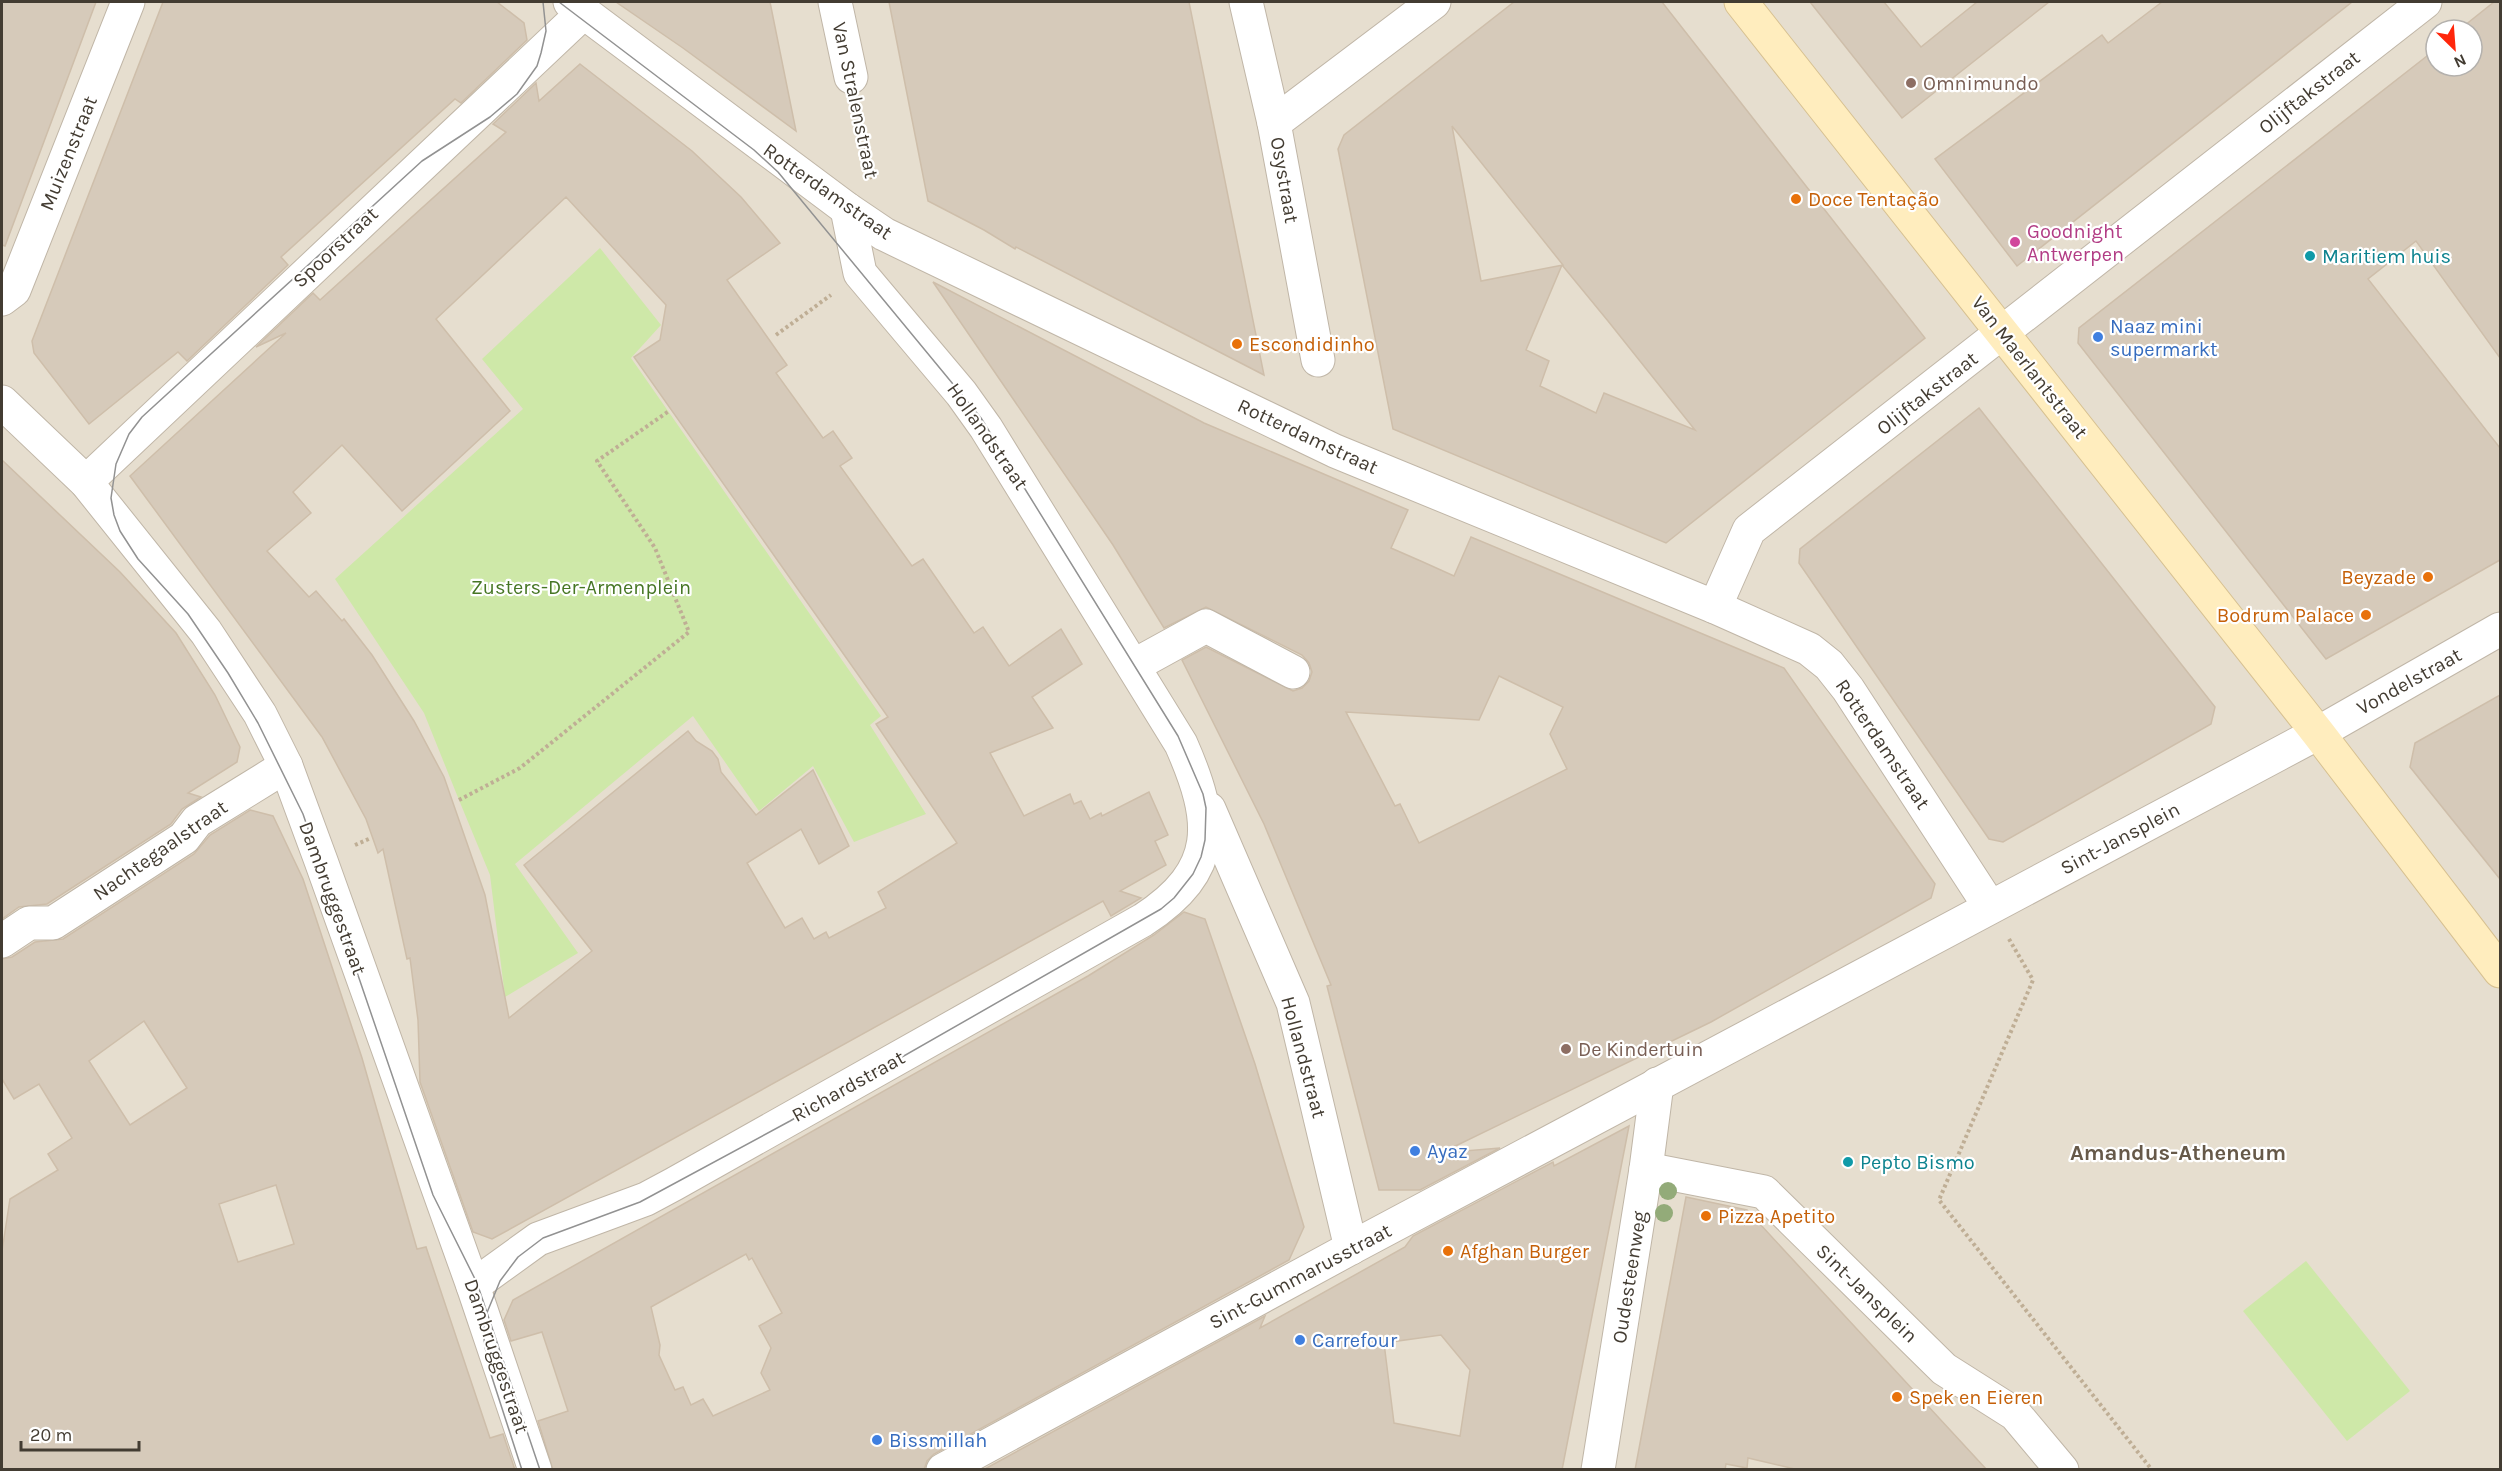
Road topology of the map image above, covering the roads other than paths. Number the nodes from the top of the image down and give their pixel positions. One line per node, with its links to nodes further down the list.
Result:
1 (128, 2): 11 (street, Muizenstraat)
2 (835, 2): 8 (street, Van Stralenstraat)
3 (1246, 2): 9 (street, Osystraat)
4 (1434, 2): 9 (street)
5 (1741, 2): 12 (street, Van Maerlantstraat)
6 (2425, 2): 12 (street, Olijftakstraat)
7 (577, 7): 10 (street, Rotterdamstraat); 15 (street, Spoorstraat)
8 (851, 77)
9 (1274, 123): 13 (street, Osystraat)
10 (847, 209): 16 (street, Rotterdamstraat); 18 (street, Hollandstraat)
11 (2, 299)
12 (2004, 333): 16 (street, Olijftakstraat); 20 (street, Van Maerlantstraat)
13 (1318, 360)
14 (2, 402): 15 (street, Dambruggestraat)
15 (86, 482): 21 (street, Dambruggestraat)
16 (1715, 607): 24 (street, Rotterdamstraat)
17 (2500, 629): 20 (street, Vondelstraat)
18 (1135, 665): 19 (street); 22 (street, Hollandstraat)
19 (1293, 672)
20 (2318, 733): 24 (street, Sint-Jansplein); 26 (street)
21 (286, 766): 25 (street, Nachtegaalstraat); 30 (street, Dambruggestraat)
22 (1194, 773): 23 (street, Hollandstraat); 29 (street, Hollandstraat)
23 (1201, 856): 30 (street, Richardstraat)
24 (1990, 907): 27 (street, Sint-Jansplein)
25 (2, 941)
26 (2500, 971)
27 (1657, 1084): 28 (street, Oudesteenweg); 29 (street, Sint-Gummarusstraat)
28 (1647, 1169): 33 (street, Oudesteenweg); 34 (street, Sint-Jansplein)
29 (1351, 1248): 32 (street, Sint-Gummarusstraat)
30 (473, 1286): 31 (street, Dambruggestraat)
31 (535, 1470)
32 (943, 1470)
33 (1598, 1470)
34 (2062, 1470)

